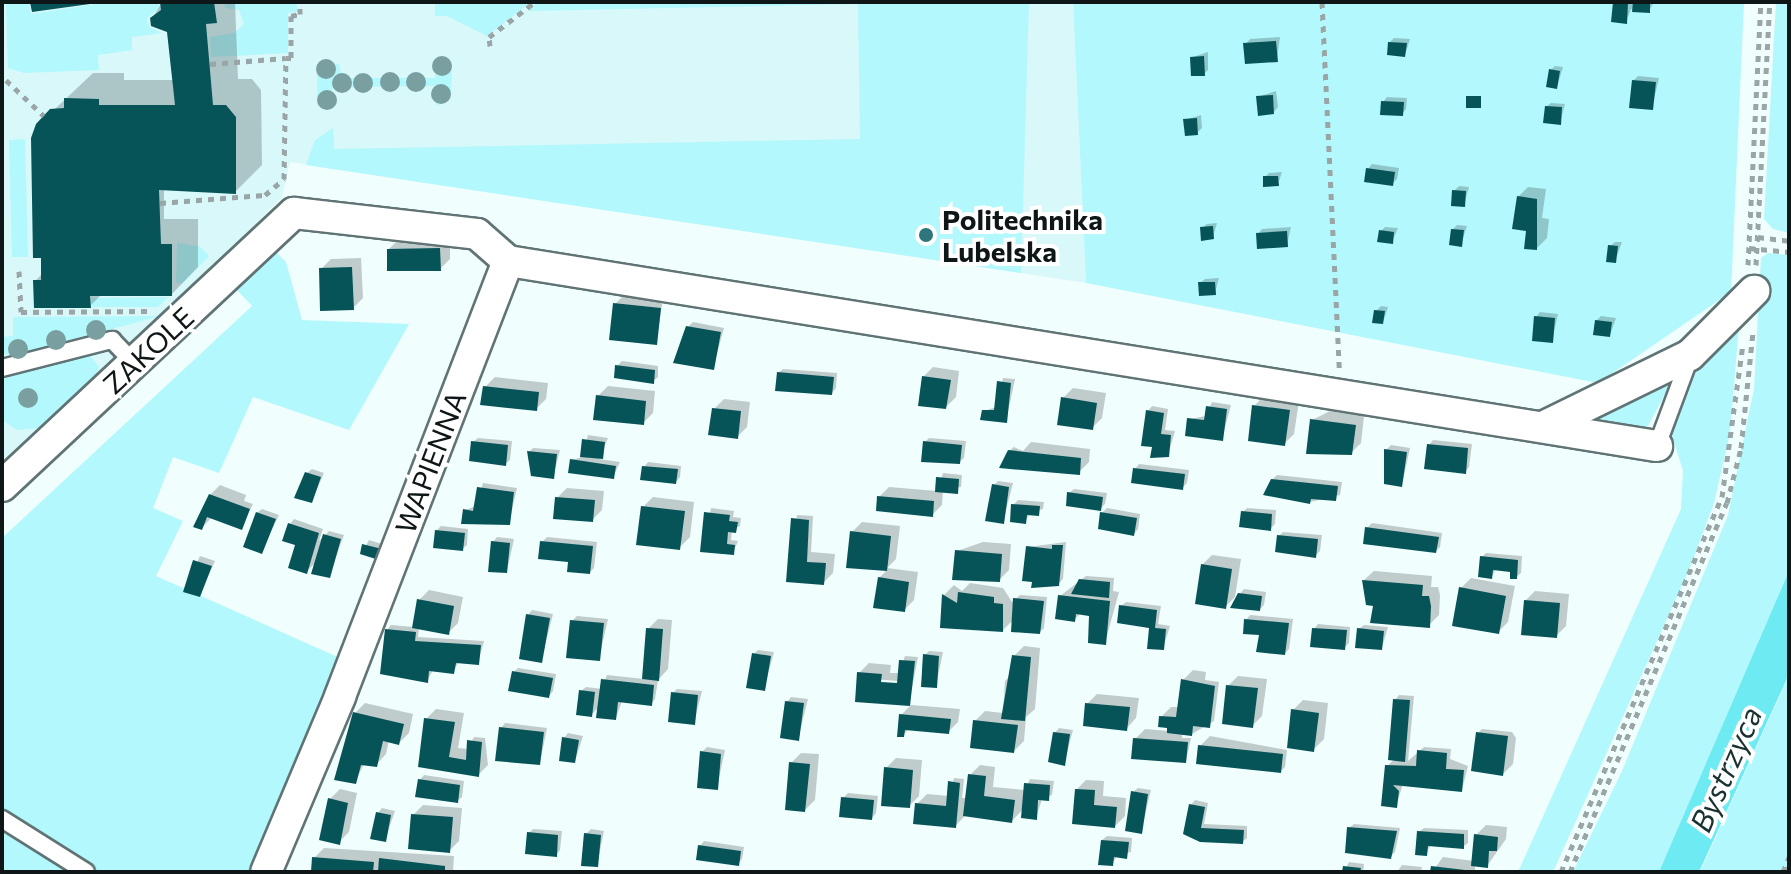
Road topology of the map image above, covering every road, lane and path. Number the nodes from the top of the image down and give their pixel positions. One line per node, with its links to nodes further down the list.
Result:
1 (300, 2): 7 (path)
2 (535, 2): 6 (path)
3 (1322, 2): 23 (path)
4 (1761, 2): 14 (path)
5 (1770, 2): 12 (path)
6 (490, 46)
7 (286, 58): 8 (path); 11 (path)
8 (210, 64)
9 (6, 80): 10 (path)
10 (44, 116)
11 (160, 203)
12 (1758, 237): 13 (path); 14 (path)
13 (1789, 241)
14 (1753, 248): 15 (path); 18 (path)
15 (1789, 252)
16 (508, 261): 21 (street, ZAKOLE); 23 (street); 30 (street, WAPIENNA)
17 (19, 271): 19 (path)
18 (1750, 294): 20 (street); 31 (path); 32 (path)
19 (160, 311)
20 (1690, 355): 24 (street); 25 (lane)
21 (134, 363): 22 (lane); 26 (street, ZAKOLE)
22 (2, 368)
23 (1340, 393): 24 (street)
24 (1545, 426): 25 (street)
25 (1657, 446)
26 (2, 486)
27 (2, 819): 29 (lane)
28 (1789, 857): 33 (path)
29 (86, 872)
30 (266, 872)
31 (1561, 872)
32 (1570, 872)
33 (1783, 872)

